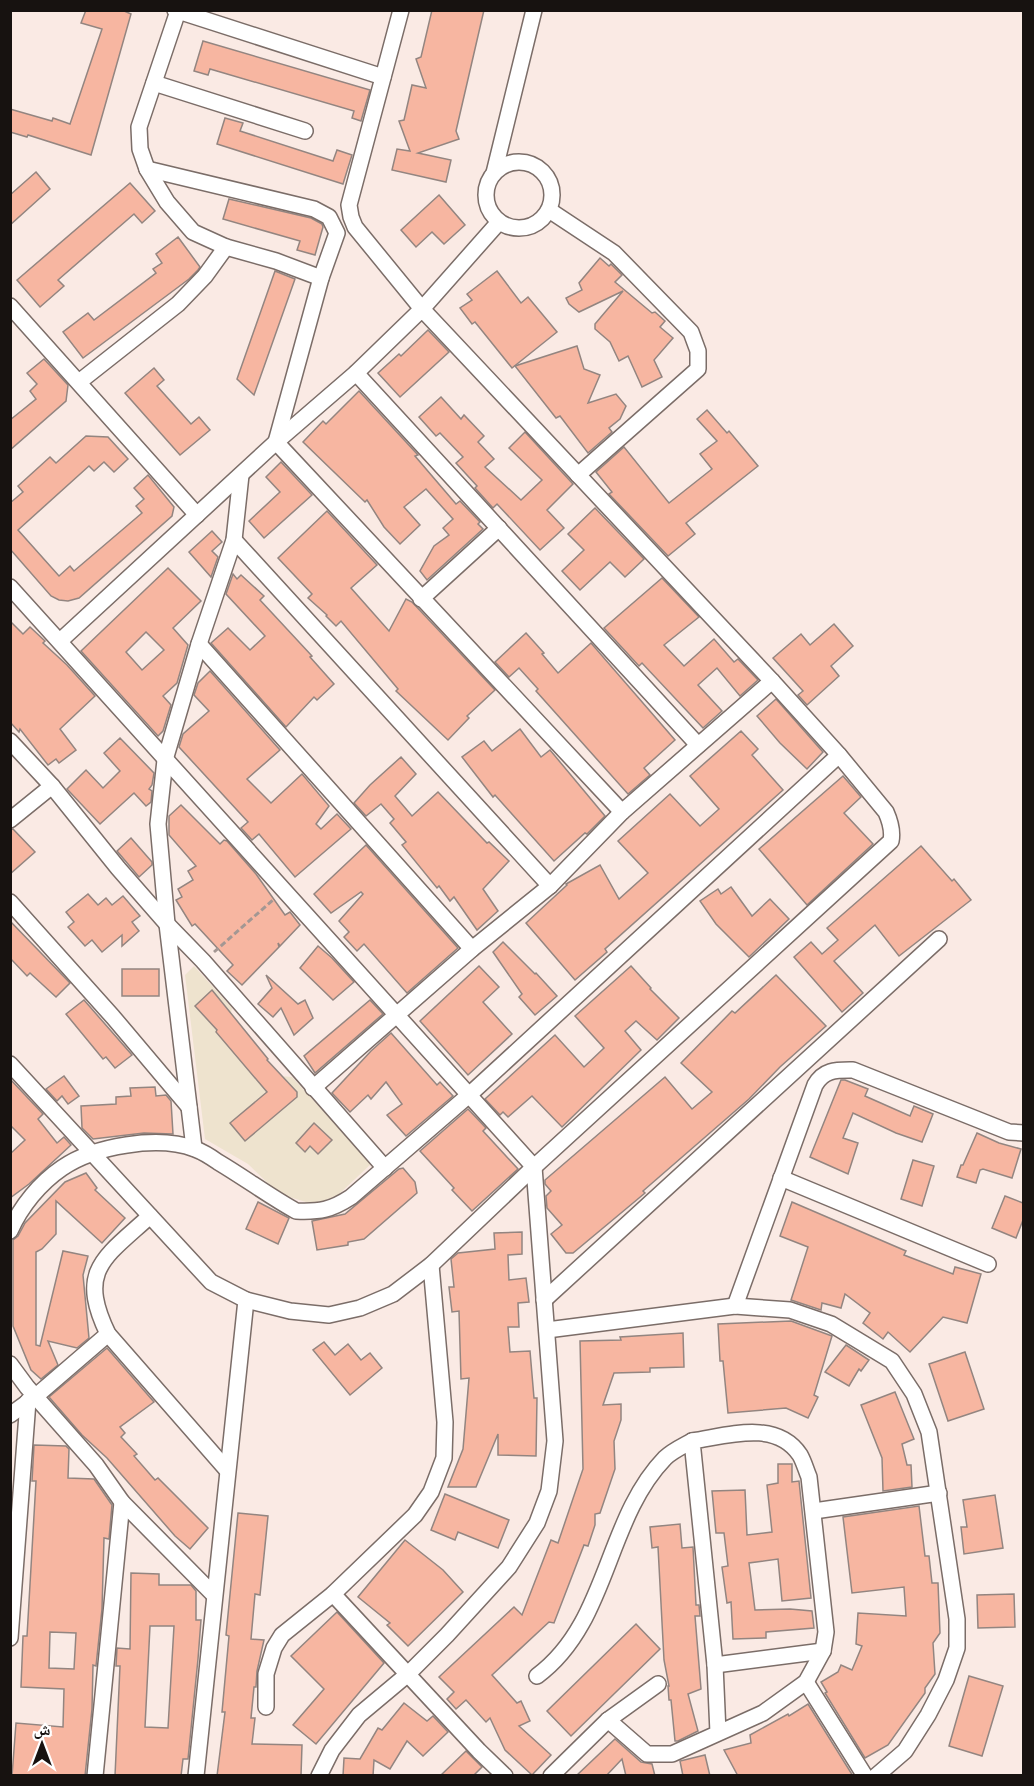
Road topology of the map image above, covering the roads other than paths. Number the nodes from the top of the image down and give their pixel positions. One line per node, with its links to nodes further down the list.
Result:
1 (401, 10): 4 (street)
2 (534, 10): 8 (street)
3 (177, 11): 4 (street); 5 (street)
4 (383, 77): 14 (street)
5 (154, 83): 6 (street); 7 (street)
6 (305, 131)
7 (147, 169): 11 (street); 12 (street)
8 (494, 173): 9 (street); 10 (street)
9 (549, 210): 10 (street); 19 (street)
10 (499, 222): 14 (street)
11 (226, 247): 12 (street); 16 (street)
12 (321, 278): 17 (street)
13 (10, 306): 16 (street)
14 (422, 309): 15 (street); 19 (street)
15 (356, 373): 17 (street); 21 (street)
16 (80, 382): 20 (street)
17 (276, 442): 18 (street); 24 (street)
18 (241, 475): 20 (street); 22 (street)
19 (578, 475): 29 (street)
20 (197, 515): 27 (street)
21 (499, 528): 24 (street); 31 (street)
22 (234, 540): 28 (street); 37 (street)
23 (10, 587): 26 (street)
24 (421, 599): 35 (street)
25 (10, 606): 26 (street)
26 (38, 617): 27 (street)
27 (60, 641): 33 (street)
28 (199, 644): 33 (street); 41 (street)
29 (772, 681): 31 (street); 32 (street)
30 (10, 741): 34 (street)
31 (698, 745): 35 (street)
32 (839, 755): 45 (street); 50 (street)
33 (165, 760): 39 (street); 42 (street)
34 (52, 786): 36 (street); 39 (street)
35 (622, 812): 37 (street)
36 (10, 820)
37 (550, 886): 41 (street)
38 (10, 902): 46 (street)
39 (167, 924): 44 (street); 46 (street)
40 (939, 939): 58 (street)
41 (472, 949): 42 (street)
42 (398, 1016): 44 (street); 45 (street)
43 (10, 1064): 49 (street)
44 (313, 1088): 51 (street)
45 (469, 1095): 50 (street); 51 (street)
46 (189, 1107): 48 (street)
47 (1023, 1132): 52 (street)
48 (194, 1148): 49 (street); 51 (street)
49 (93, 1154): 53 (street); 54 (street)
50 (534, 1167): 56 (street); 58 (street)
51 (385, 1168)
52 (782, 1178): 55 (street); 59 (street)
53 (150, 1216): 57 (street); 61 (street)
54 (11, 1231)
55 (988, 1264)
56 (431, 1265): 57 (street); 70 (street)
57 (246, 1300): 66 (street)
58 (544, 1300): 60 (street)
59 (735, 1305): 60 (street); 67 (street)
60 (547, 1330): 75 (street)
61 (108, 1334): 63 (street); 66 (street)
62 (10, 1364): 63 (street)
63 (32, 1399): 64 (street); 68 (street); 72 (street)
64 (10, 1415)
65 (692, 1441): 69 (street); 74 (street); 76 (street)
66 (227, 1470): 71 (street)
67 (939, 1493): 69 (street); 88 (street)
68 (123, 1502): 71 (street); 82 (street)
69 (814, 1511): 73 (street)
70 (333, 1594): 75 (street); 79 (street)
71 (214, 1595): 83 (street)
72 (10, 1638)
73 (824, 1650): 74 (street); 77 (street)
74 (715, 1665): 81 (street)
75 (408, 1674): 84 (street); 85 (street)
76 (537, 1676)
77 (806, 1682): 81 (street); 87 (street)
78 (658, 1684): 80 (street)
79 (266, 1707)
80 (608, 1720): 81 (street); 86 (street)
81 (718, 1733)
82 (95, 1776)
83 (196, 1776)
84 (319, 1776)
85 (505, 1776)
86 (551, 1776)
87 (865, 1776)
88 (876, 1776)

